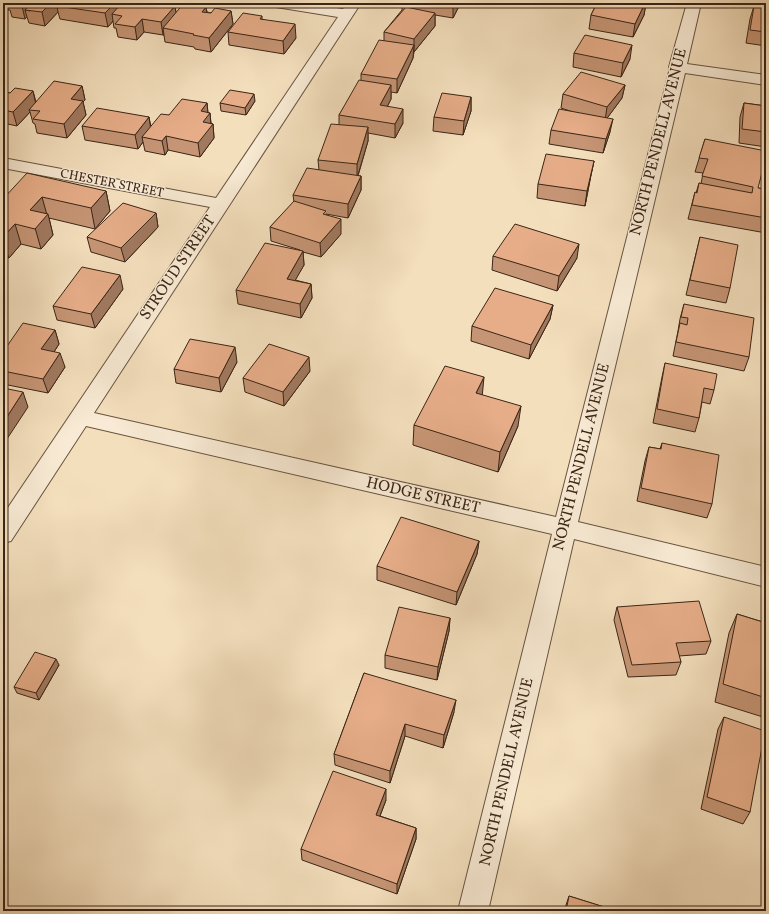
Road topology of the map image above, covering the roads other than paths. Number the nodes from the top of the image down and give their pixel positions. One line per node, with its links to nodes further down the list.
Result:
1 (276, 3): 3 (street)
2 (694, 3): 4 (street, NORTH PENDELL AVENUE)
3 (350, 8): 7 (street, STROUD STREET)
4 (677, 67): 5 (street); 9 (street, NORTH PENDELL AVENUE)
5 (766, 80)
6 (6, 168): 7 (street, CHESTER STREET)
7 (220, 204): 8 (street, STROUD STREET)
8 (79, 418): 9 (street, HODGE STREET); 10 (street, STROUD STREET)
9 (565, 528): 11 (street, HODGE STREET); 12 (street, NORTH PENDELL AVENUE)
10 (3, 534)
11 (766, 577)
12 (473, 911)

